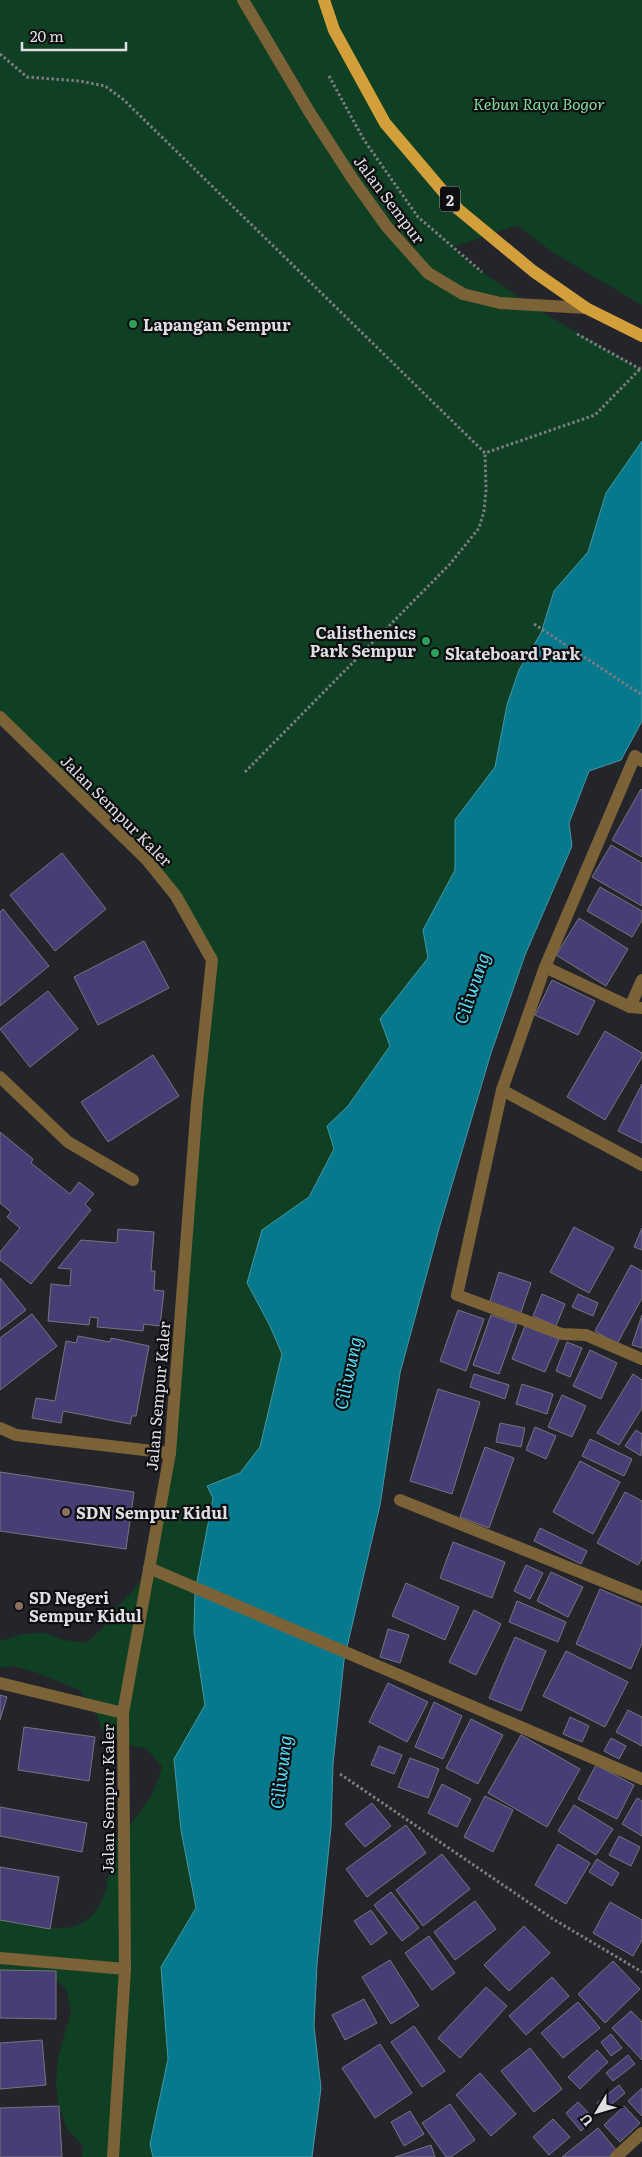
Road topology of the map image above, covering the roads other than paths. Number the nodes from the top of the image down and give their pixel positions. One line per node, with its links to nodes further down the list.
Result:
1 (243, 0): 3 (street, Jalan Sempur)
2 (324, 0): 3 (main road, 2)
3 (586, 308): 4 (main road, 2)
4 (642, 336)
5 (0, 717): 16 (street, Jalan Sempur Kaler)
6 (642, 761): 7 (street)
7 (545, 968): 9 (street); 11 (street)
8 (642, 980): 9 (street)
9 (636, 1008)
10 (0, 1077): 13 (street)
11 (502, 1090): 12 (street); 14 (street)
12 (642, 1165)
13 (133, 1180)
14 (642, 1359)
15 (0, 1428): 16 (street)
16 (170, 1453): 18 (street, Jalan Sempur Kaler)
17 (400, 1500): 19 (street)
18 (149, 1568): 21 (street, Jalan Sempur Kaler); 22 (street)
19 (642, 1597)
20 (0, 1684): 21 (street)
21 (123, 1713): 24 (street, Jalan Sempur Kaler)
22 (642, 1778)
23 (0, 1958): 24 (street)
24 (125, 1969): 26 (street, Jalan Sempur Kaler)
25 (642, 2134): 27 (street)
26 (113, 2157)
27 (616, 2157)

